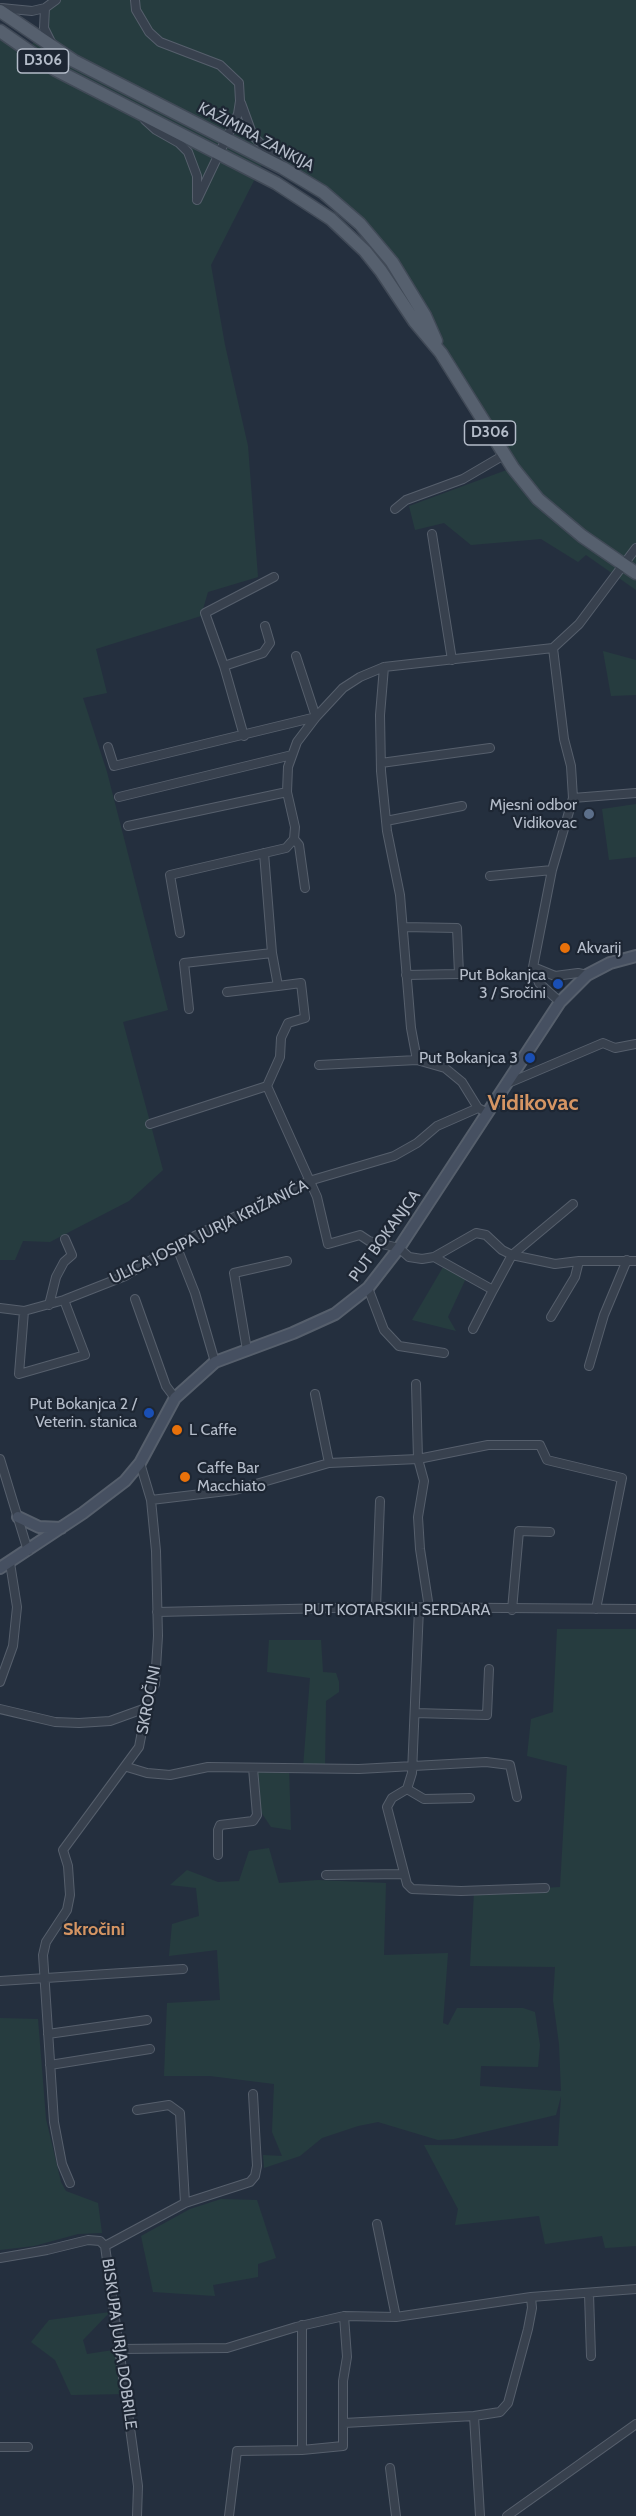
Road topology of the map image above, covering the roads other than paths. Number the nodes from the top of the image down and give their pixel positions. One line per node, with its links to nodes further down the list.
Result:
1 (56, 0): 3 (street)
2 (135, 0): 7 (street)
3 (45, 9): 4 (street); 6 (street)
4 (0, 10): 6 (main road, KAŽIMIRA ZANKIJA / D306)
5 (0, 31): 8 (main road, KAŽIMIRA ZANKIJA / D306)
6 (56, 50): 9 (main road, KAŽIMIRA ZANKIJA / D306)
7 (240, 101): 9 (street); 11 (street)
8 (139, 114): 10 (main road, KAŽIMIRA ZANKIJA / D306); 10 (street)
9 (226, 140): 10 (street); 11 (main road, KAŽIMIRA ZANKIJA / D306)
10 (219, 154): 12 (main road, KAŽIMIRA ZANKIJA / D306)
11 (283, 168): 12 (main road, KAŽIMIRA ZANKIJA / D306)
12 (441, 353): 13 (main road, KAŽIMIRA ZANKIJA / D306)
13 (504, 455): 14 (street); 17 (main road, KAŽIMIRA ZANKIJA / D306)
14 (395, 509)
15 (432, 534): 23 (street)
16 (636, 548): 17 (street)
17 (623, 564): 18 (main road, KAŽIMIRA ZANKIJA / D306); 21 (street)
18 (636, 573)
19 (274, 577): 24 (street)
20 (265, 626): 24 (street)
21 (553, 648): 23 (street); 35 (street)
22 (296, 656): 26 (street)
23 (452, 660): 25 (street)
24 (224, 666): 27 (street)
25 (384, 667): 26 (street); 31 (street)
26 (316, 717): 27 (street); 30 (street)
27 (244, 736): 28 (street)
28 (108, 747)
29 (490, 748): 31 (street)
30 (292, 755): 32 (street); 34 (street)
31 (381, 763): 37 (street)
32 (287, 792): 38 (street); 39 (street)
33 (636, 793): 35 (street)
34 (119, 797)
35 (573, 798): 41 (street)
36 (462, 806): 37 (street)
37 (386, 821): 44 (street)
38 (128, 826)
39 (294, 839): 40 (street); 43 (street)
40 (264, 853): 45 (street); 46 (street)
41 (552, 870): 42 (street); 48 (street)
42 (489, 876)
43 (305, 888)
44 (403, 927): 49 (street); 49 (street)
45 (180, 933)
46 (272, 953): 51 (street); 54 (street)
47 (636, 956): 50 (main road, PUT BOKANJCA)
48 (532, 968): 50 (street); 53 (street)
49 (406, 975): 56 (street)
50 (586, 975): 53 (main road, PUT BOKANJCA)
51 (278, 986): 52 (street); 59 (street)
52 (227, 992)
53 (560, 1002): 58 (main road, PUT BOKANJCA)
54 (189, 1009)
55 (636, 1044): 58 (street)
56 (417, 1060): 57 (street); 60 (street)
57 (319, 1065)
58 (506, 1084): 60 (main road, PUT BOKANJCA)
59 (267, 1086): 61 (street); 62 (street)
60 (483, 1111): 62 (street, ULICA JOSIPA JURJA KRIŽANIĆA); 66 (main road, PUT BOKANJCA)
61 (150, 1124)
62 (309, 1181): 65 (street, ULICA JOSIPA JURJA KRIŽANIĆA); 66 (street)
63 (573, 1204): 67 (street)
64 (65, 1239): 77 (street)
65 (176, 1245): 76 (street, ULICA JOSIPA JURJA KRIŽANIĆA); 84 (street)
66 (399, 1248): 68 (street); 73 (main road, PUT BOKANJCA)
67 (512, 1255): 68 (street); 71 (street); 74 (street)
68 (434, 1257): 74 (street)
69 (627, 1260): 71 (street); 72 (street); 85 (street)
70 (287, 1261): 82 (street)
71 (579, 1261): 80 (street)
72 (636, 1261)
73 (368, 1288): 82 (main road, PUT BOKANJCA); 83 (street)
74 (493, 1290): 81 (street)
75 (135, 1299): 88 (street)
76 (63, 1300): 77 (street, ULICA JOSIPA JURJA KRIŽANIĆA); 79 (street)
77 (49, 1305): 79 (street, ULICA JOSIPA JURJA KRIŽANIĆA)
78 (0, 1308): 79 (street, ULICA JOSIPA JURJA KRIŽANIĆA)
79 (24, 1311)
80 (551, 1317)
81 (473, 1329)
82 (247, 1350): 84 (main road, PUT BOKANJCA)
83 (444, 1353)
84 (215, 1362): 88 (main road, PUT BOKANJCA)
85 (589, 1366)
86 (416, 1384): 90 (street)
87 (315, 1394): 92 (street)
88 (175, 1398): 91 (main road, PUT BOKANJCA)
89 (0, 1459): 95 (street)
90 (418, 1459): 92 (street); 102 (street); 103 (street)
91 (140, 1463): 93 (street, SKROČINI); 96 (main road, PUT BOKANJCA)
92 (329, 1463): 93 (street)
93 (151, 1500): 106 (street, SKROČINI)
94 (380, 1501): 100 (street)
95 (18, 1517): 96 (main road); 98 (street)
96 (61, 1528): 98 (main road, PUT BOKANJCA)
97 (550, 1532): 105 (street)
98 (28, 1551): 99 (main road, PUT BOKANJCA)
99 (5, 1565): 108 (street)
100 (376, 1607): 101 (street, PUT KOTARSKIH SERDARA); 106 (street, PUT KOTARSKIH SERDARA)
101 (419, 1608): 102 (street, PUT KOTARSKIH SERDARA); 111 (street)
102 (429, 1608): 105 (street, PUT KOTARSKIH SERDARA)
103 (596, 1609): 104 (street, PUT KOTARSKIH SERDARA); 105 (street, PUT KOTARSKIH SERDARA)
104 (636, 1609)
105 (512, 1610)
106 (157, 1612): 109 (street, SKROČINI)
107 (489, 1669): 111 (street)
108 (0, 1683)
109 (146, 1708): 110 (street); 113 (street, SKROČINI)
110 (0, 1709)
111 (416, 1713): 112 (street)
112 (411, 1765): 114 (street); 115 (street); 117 (street)
113 (127, 1767): 114 (street); 123 (street, SKROČINI)
114 (253, 1768): 118 (street)
115 (407, 1789): 116 (street); 119 (street)
116 (470, 1797)
117 (517, 1797)
118 (218, 1855)
119 (404, 1874): 120 (street); 121 (street)
120 (326, 1875)
121 (544, 1888)
122 (183, 1969): 123 (street)
123 (45, 1978): 124 (street); 126 (street, SKROČINI)
124 (0, 1981)
125 (147, 2020): 126 (street)
126 (48, 2034): 128 (street, SKROČINI)
127 (150, 2049): 128 (street)
128 (50, 2065): 131 (street, SKROČINI)
129 (253, 2094): 132 (street)
130 (137, 2109): 132 (street)
131 (70, 2183)
132 (185, 2203): 134 (street)
133 (377, 2224): 140 (street)
134 (105, 2246): 135 (street, BISKUPA JURJA DOBRILE); 142 (street, BISKUPA JURJA DOBRILE)
135 (0, 2258)
136 (636, 2289): 137 (street)
137 (589, 2294): 138 (street); 143 (street)
138 (531, 2297): 140 (street); 144 (street)
139 (344, 2316): 140 (street); 141 (street); 145 (street)
140 (396, 2317)
141 (302, 2325): 142 (street); 149 (street)
142 (120, 2349): 151 (street, BISKUPA JURJA DOBRILE)
143 (591, 2356)
144 (474, 2416): 145 (street); 154 (street)
145 (344, 2423): 149 (street)
146 (636, 2424): 155 (street)
147 (0, 2447): 148 (street)
148 (28, 2447)
149 (302, 2450): 152 (street)
150 (390, 2468): 153 (street)
151 (137, 2516)
152 (229, 2516)
153 (396, 2516)
154 (480, 2516)
155 (507, 2516)

